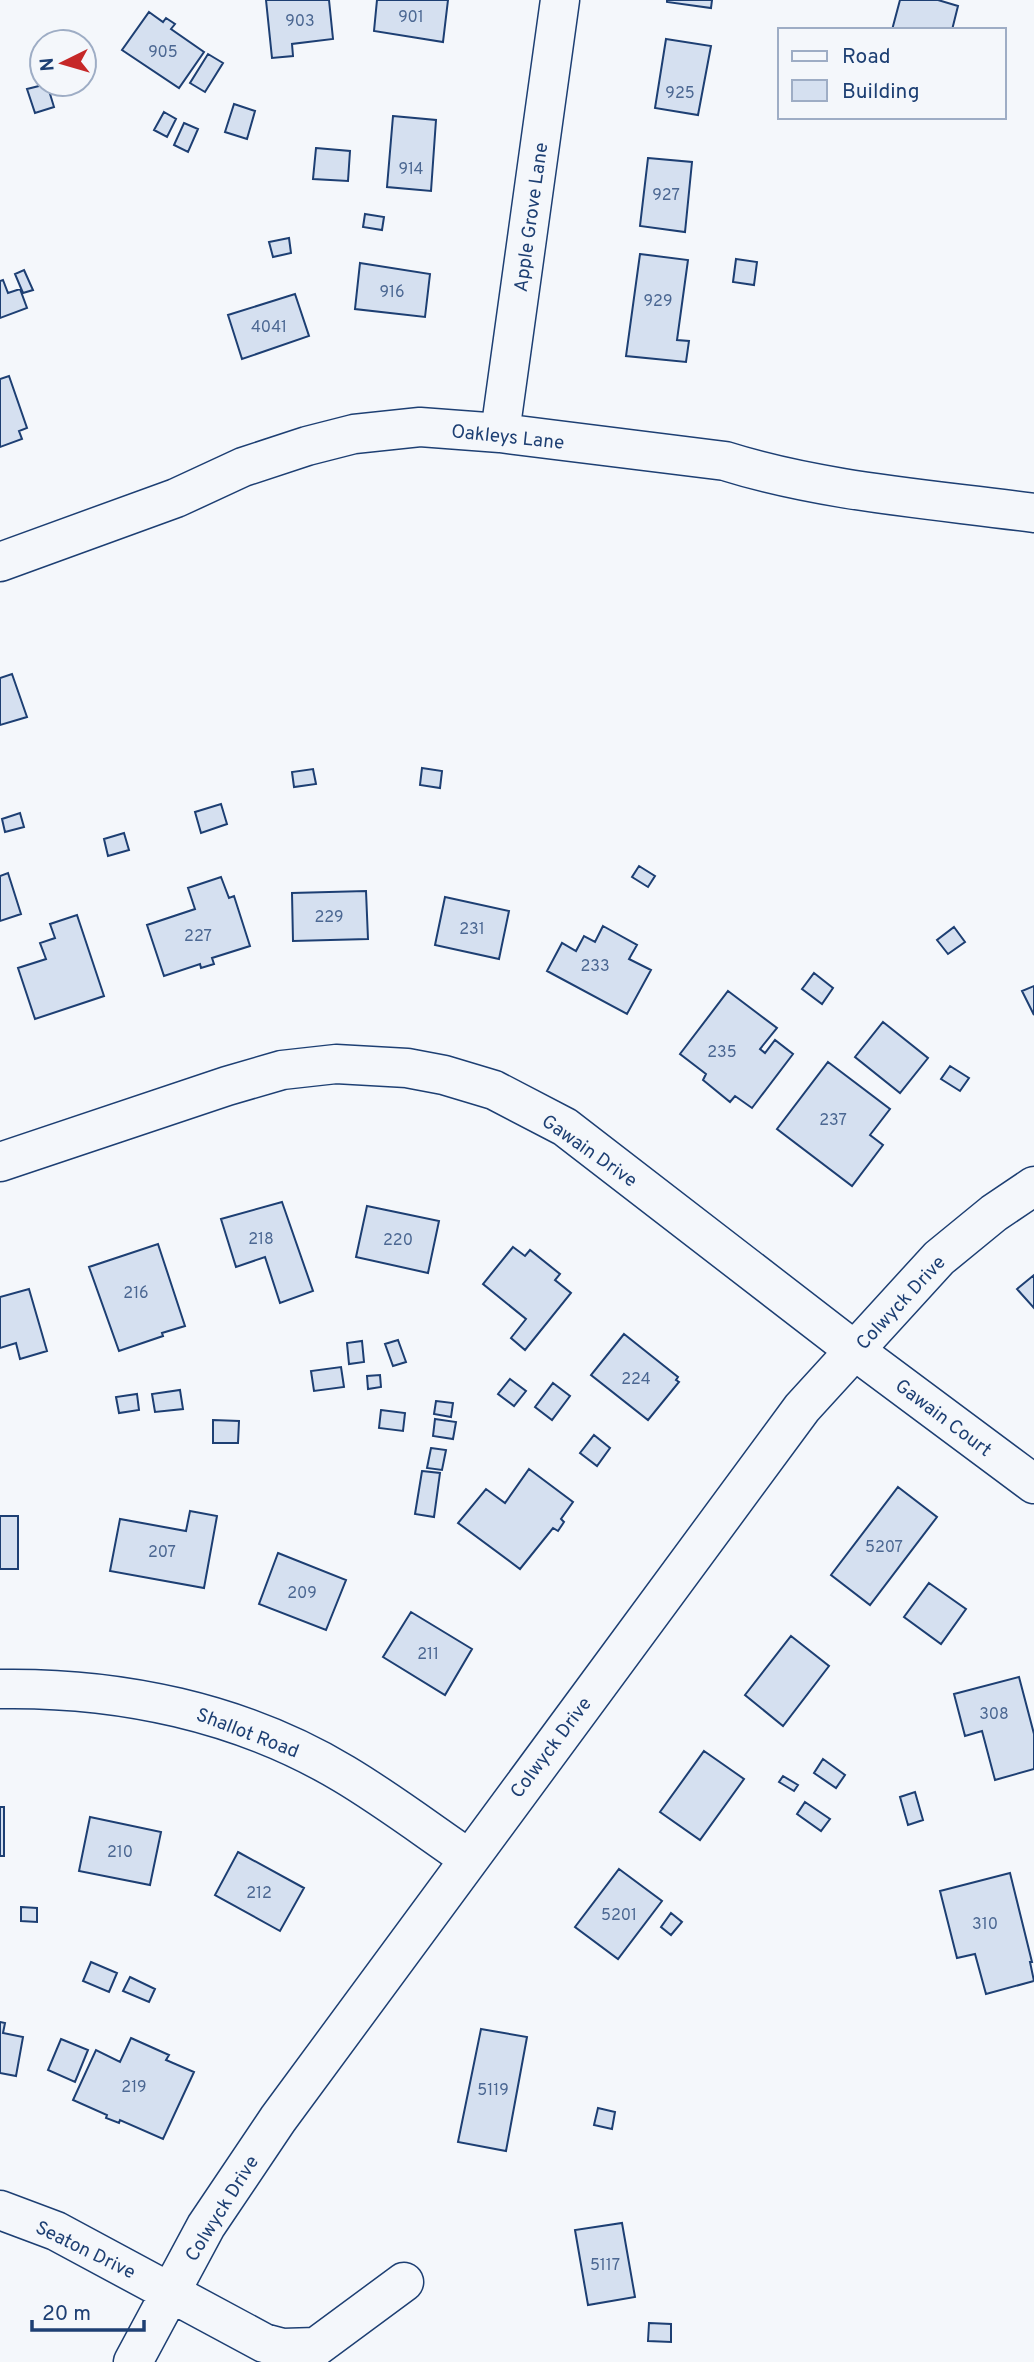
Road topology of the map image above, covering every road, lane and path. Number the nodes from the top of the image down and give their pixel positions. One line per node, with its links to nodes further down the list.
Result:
1 (560, 0): 2 (street, Apple Grove Lane)
2 (500, 433): 3 (street, Oakleys Lane); 4 (street, Oakleys Lane)
3 (1034, 513)
4 (0, 562)
5 (0, 1161): 7 (street, Gawain Drive)
6 (1034, 1185): 7 (street, Colwyck Drive)
7 (854, 1350): 8 (street, Gawain Court); 10 (street, Colwyck Drive)
8 (1034, 1484)
9 (0, 1689): 10 (street, Shallot Road)
10 (468, 1858): 13 (street, Colwyck Drive)
11 (0, 2210): 13 (street, Seaton Drive)
12 (404, 2282): 13 (street, Seaton Drive)
13 (171, 2291): 14 (street, Colwyck Drive)
14 (133, 2362)

